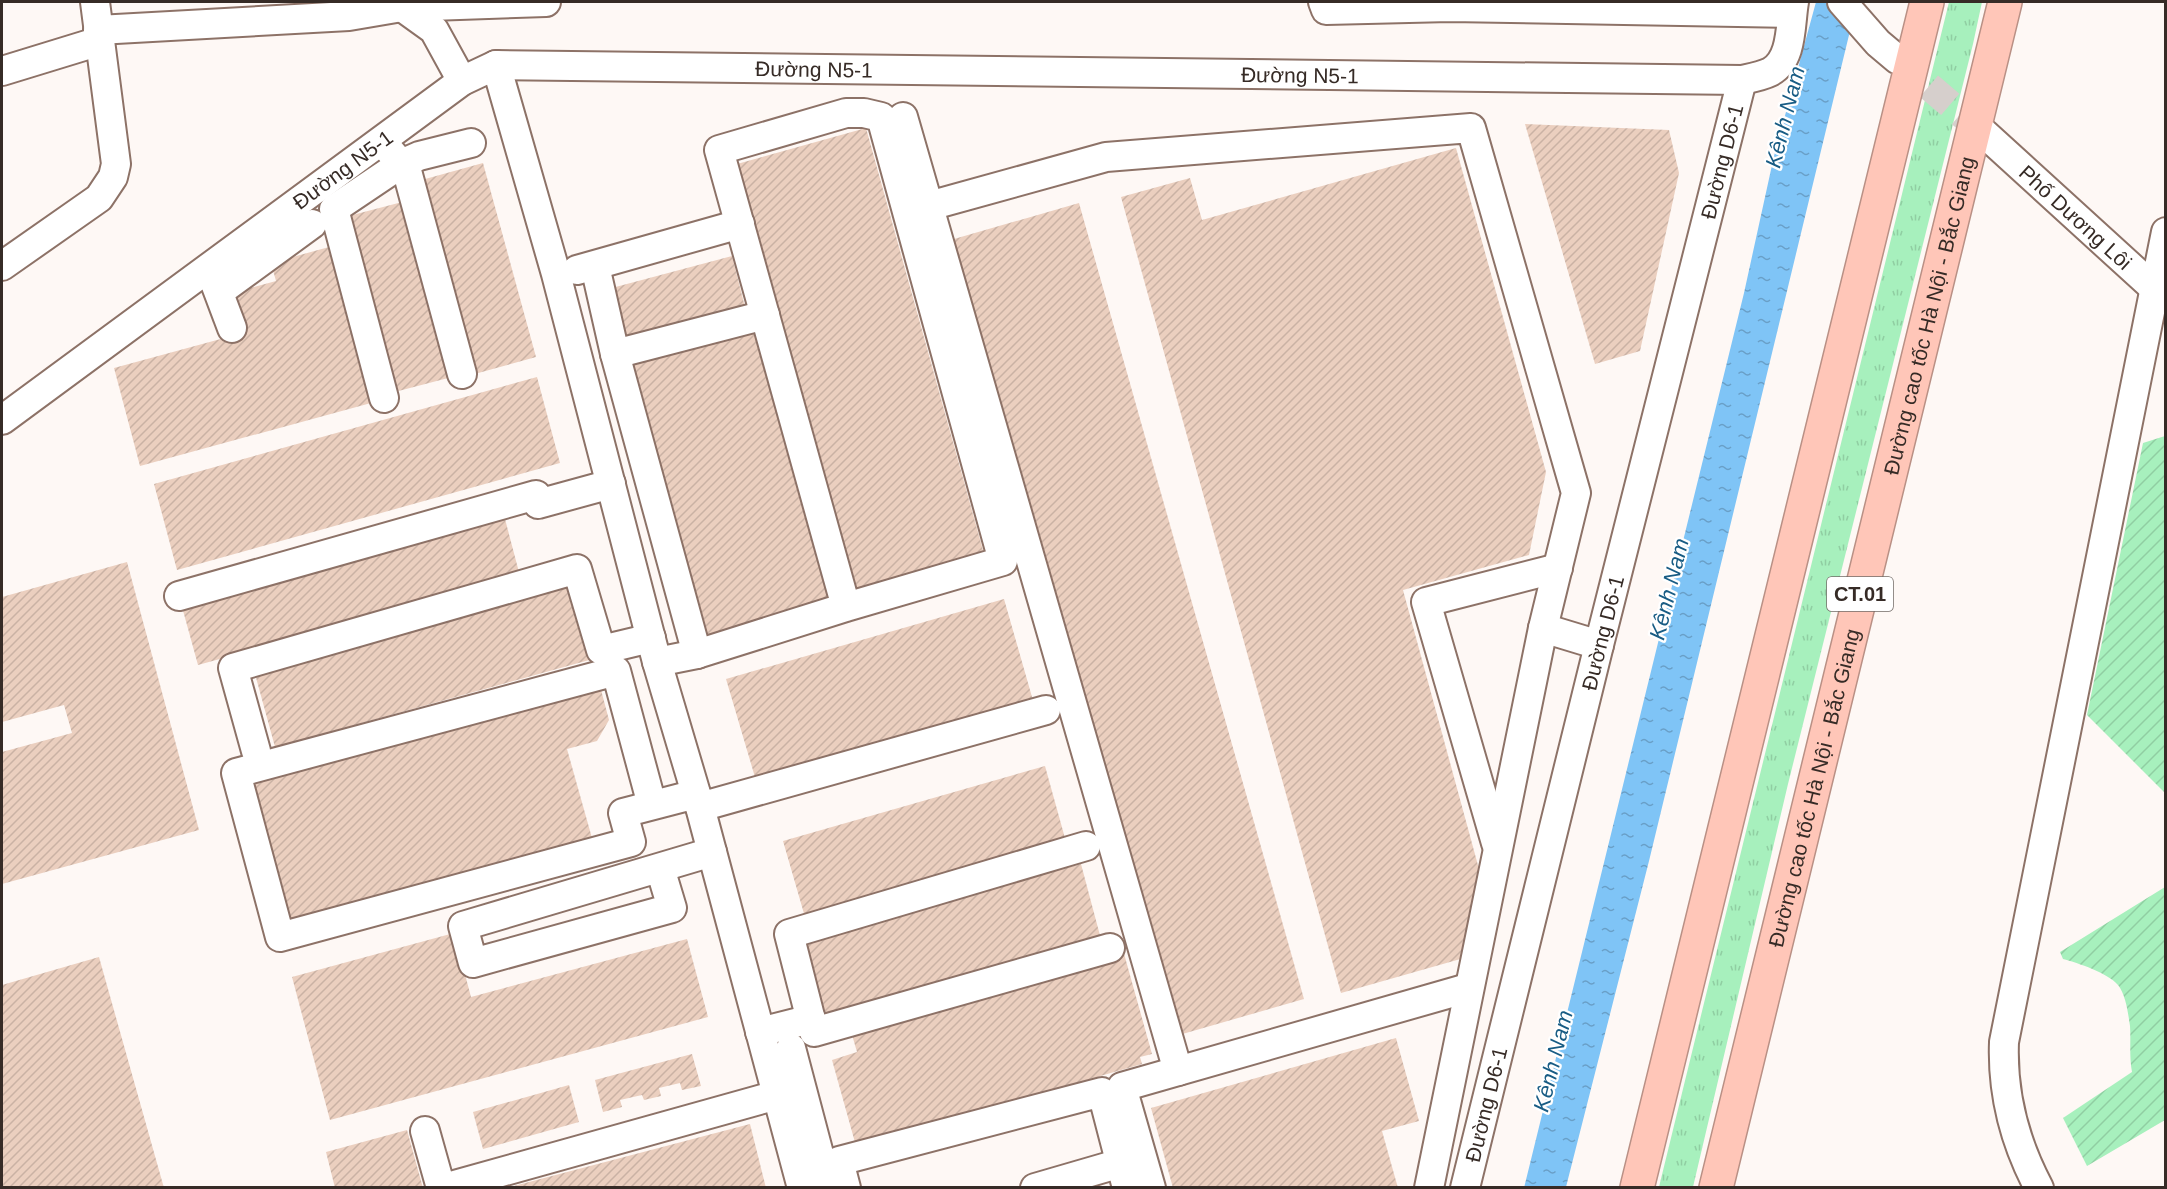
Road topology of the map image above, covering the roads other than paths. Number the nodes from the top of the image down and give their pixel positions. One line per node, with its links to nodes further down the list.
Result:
1 (95, 2): 11 (street)
2 (546, 2): 7 (street)
3 (1323, 2): 8 (street)
4 (1842, 2): 12 (street)
5 (1927, 2): 70 (highway)
6 (2005, 2): 71 (highway, Đường cao tốc Hà Nội - Bắc Giang / CT.01)
7 (401, 4): 10 (street); 15 (street)
8 (1449, 4): 9 (street)
9 (1793, 7): 16 (street, Đường N5-1)
10 (218, 12): 11 (street)
11 (99, 35): 14 (street); 26 (street)
12 (1888, 51)
13 (496, 65): 15 (street, Đường N5-1); 16 (street, Đường N5-1); 28 (street)
14 (2, 71)
15 (462, 81): 19 (street, Đường N5-1)
16 (1742, 81): 42 (street, Đường D6-1)
17 (903, 117): 22 (street)
18 (1985, 134): 30 (street, Phố Dương Lôi)
19 (381, 141): 21 (street); 29 (street, Đường N5-1)
20 (471, 143): 21 (street)
21 (401, 165): 34 (street); 35 (street)
22 (929, 206): 38 (street); 58 (street)
23 (312, 224): 29 (street)
24 (740, 224): 27 (street); 31 (street); 40 (street)
25 (2166, 232): 30 (street)
26 (2, 266)
27 (595, 266): 28 (street); 33 (street)
28 (556, 274): 37 (street)
29 (214, 280): 32 (street); 36 (street, Đường N5-1)
30 (2160, 295): 72 (street)
31 (765, 315): 33 (street); 40 (street)
32 (232, 328)
33 (615, 354): 44 (street)
34 (462, 374)
35 (384, 398)
36 (2, 420)
37 (611, 484): 39 (street); 43 (street)
38 (1558, 568): 41 (street); 50 (street)
39 (179, 596)
40 (846, 607): 44 (street)
41 (1543, 628): 42 (street); 50 (street)
42 (1599, 645): 69 (street, Đường D6-1)
43 (654, 650): 44 (street); 46 (street); 47 (street)
44 (697, 654)
45 (1046, 710): 47 (street)
46 (256, 751)
47 (698, 800): 48 (street); 51 (street)
48 (652, 805): 48 (street)
49 (1086, 846): 55 (street)
50 (1497, 848): 54 (street)
51 (712, 852): 52 (street); 56 (street)
52 (660, 868): 52 (street)
53 (1110, 948): 55 (street)
54 (1468, 988): 58 (street); 68 (street)
55 (811, 1019): 56 (street)
56 (760, 1032): 59 (street)
57 (791, 1048): 64 (street)
58 (1178, 1071): 67 (street)
59 (777, 1095): 62 (street); 63 (street)
60 (425, 1131): 62 (street)
61 (1124, 1175): 65 (street); 66 (street)
62 (442, 1188)
63 (802, 1188)
64 (828, 1188)
65 (846, 1188)
66 (1035, 1188)
67 (1152, 1188)
68 (1429, 1188)
69 (1466, 1188)
70 (1638, 1188)
71 (1716, 1188)
72 (2039, 1188)

